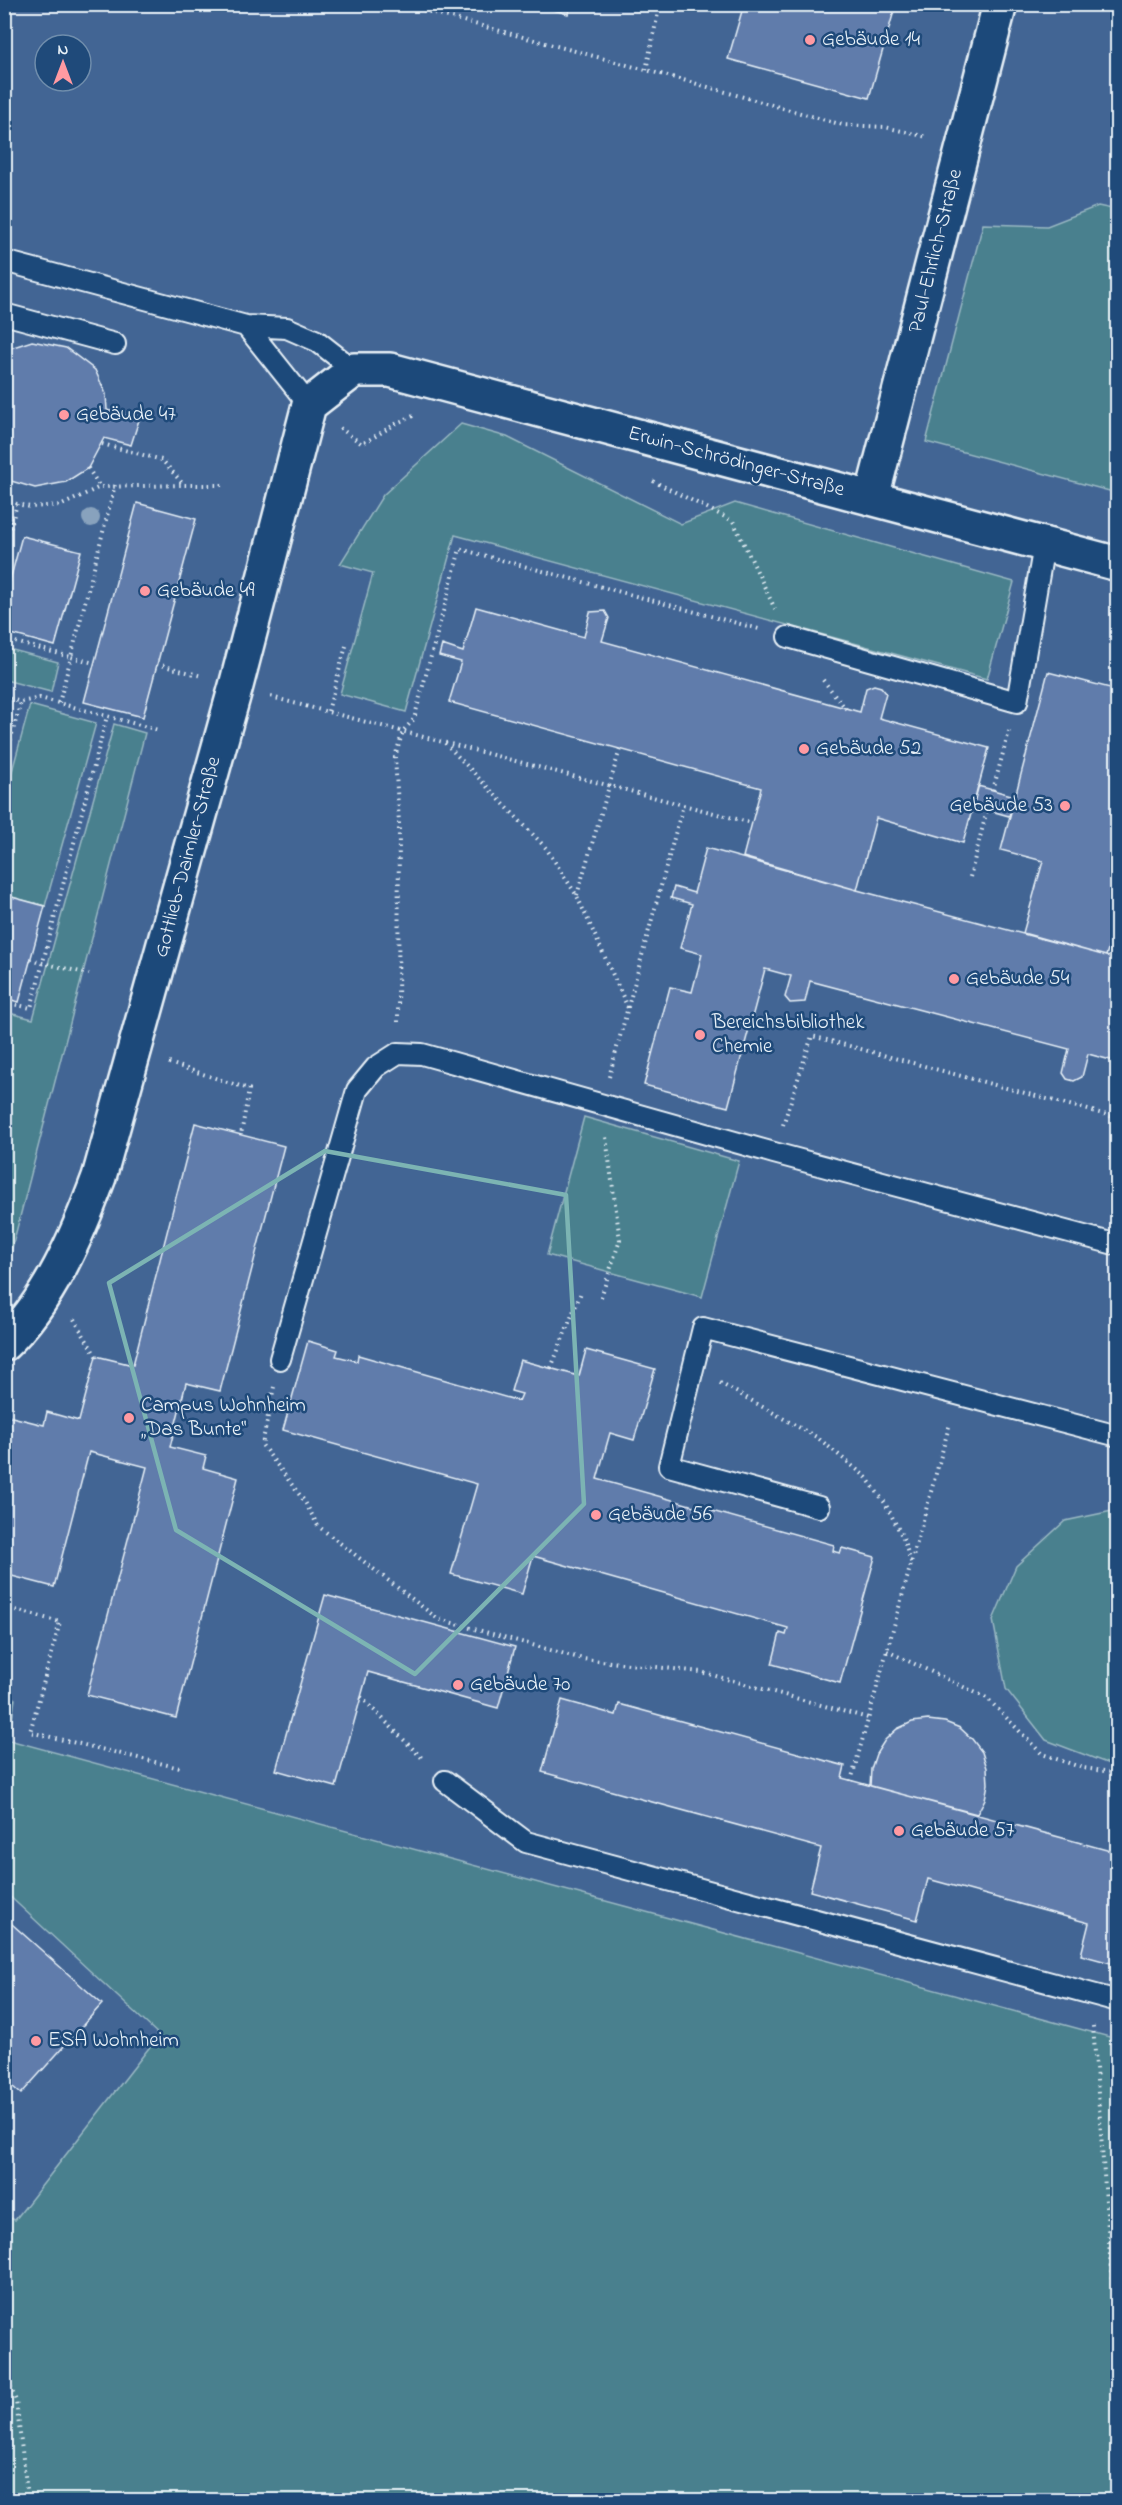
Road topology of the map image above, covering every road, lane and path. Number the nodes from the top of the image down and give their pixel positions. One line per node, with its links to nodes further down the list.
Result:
1 (400, 4): 4 (path)
2 (660, 4): 4 (path)
3 (1000, 4): 21 (street, Paul-Ehrlich-Straße)
4 (645, 70): 5 (path)
5 (930, 138)
6 (4, 261): 8 (lane)
7 (4, 314): 9 (lane)
8 (246, 326): 10 (lane); 11 (lane)
9 (115, 344)
10 (354, 370): 11 (street); 21 (street, Erwin-Schrödinger-Straße)
11 (309, 405): 69 (street, Gottlieb-Daimler-Straße)
12 (420, 414): 13 (path)
13 (337, 426)
14 (102, 444): 19 (path)
15 (88, 468): 20 (path)
16 (652, 473): 27 (path)
17 (224, 484): 19 (path)
18 (115, 485): 19 (path); 20 (path); 30 (path)
19 (184, 485)
20 (100, 487): 23 (path)
21 (872, 497): 24 (street, Erwin-Schrödinger-Straße)
22 (4, 501): 23 (path)
23 (17, 504): 25 (path)
24 (1044, 545): 26 (street, Erwin-Schrödinger-Straße); 37 (lane)
25 (4, 551)
26 (1118, 564)
27 (788, 637): 37 (lane); 42 (path)
28 (4, 639): 30 (path)
29 (346, 646): 39 (path)
30 (71, 657): 31 (path); 38 (path)
31 (94, 663)
32 (157, 664): 33 (path)
33 (190, 673)
34 (262, 694): 39 (path)
35 (4, 697): 36 (path)
36 (21, 702): 38 (path); 45 (path)
37 (1017, 702): 47 (path)
38 (58, 703): 40 (path)
39 (328, 711): 42 (path)
40 (107, 716): 41 (path); 54 (path)
41 (158, 730)
42 (403, 731): 43 (path); 58 (path)
43 (444, 742): 46 (path); 52 (path)
44 (620, 749): 46 (path)
45 (4, 763)
46 (609, 785): 48 (path); 52 (path)
47 (993, 790)
48 (682, 805): 50 (path); 57 (path)
49 (987, 810): 51 (path)
50 (752, 823)
51 (970, 877)
52 (577, 896): 57 (path)
53 (30, 960): 54 (path)
54 (43, 963): 55 (path); 56 (path)
55 (89, 974)
56 (4, 1002)
57 (628, 1008): 60 (path)
58 (398, 1053): 60 (lane); 71 (lane)
59 (167, 1062): 62 (path)
60 (602, 1104): 63 (lane); 66 (path)
61 (1118, 1118): 63 (path)
62 (241, 1135)
63 (774, 1153): 64 (lane)
64 (1118, 1245)
65 (582, 1290): 72 (path)
66 (601, 1297)
67 (69, 1311): 70 (path)
68 (703, 1328): 73 (lane); 75 (lane); 76 (path)
69 (4, 1344)
70 (96, 1356)
71 (280, 1359): 78 (path)
72 (551, 1368)
73 (958, 1394): 74 (lane); 76 (path)
74 (1118, 1436)
75 (819, 1507)
76 (911, 1563): 80 (path)
77 (4, 1607): 83 (path)
78 (438, 1619): 79 (path); 82 (path)
79 (436, 1626)
80 (887, 1651): 82 (path); 84 (path)
81 (361, 1697): 85 (path)
82 (868, 1718): 86 (path)
83 (180, 1768)
84 (1118, 1773)
85 (445, 1780): 87 (lane)
86 (851, 1780)
87 (1091, 1995): 88 (lane); 89 (path)
88 (1118, 2001)
89 (1118, 2364)
90 (4, 2370): 91 (path)
91 (28, 2500)

